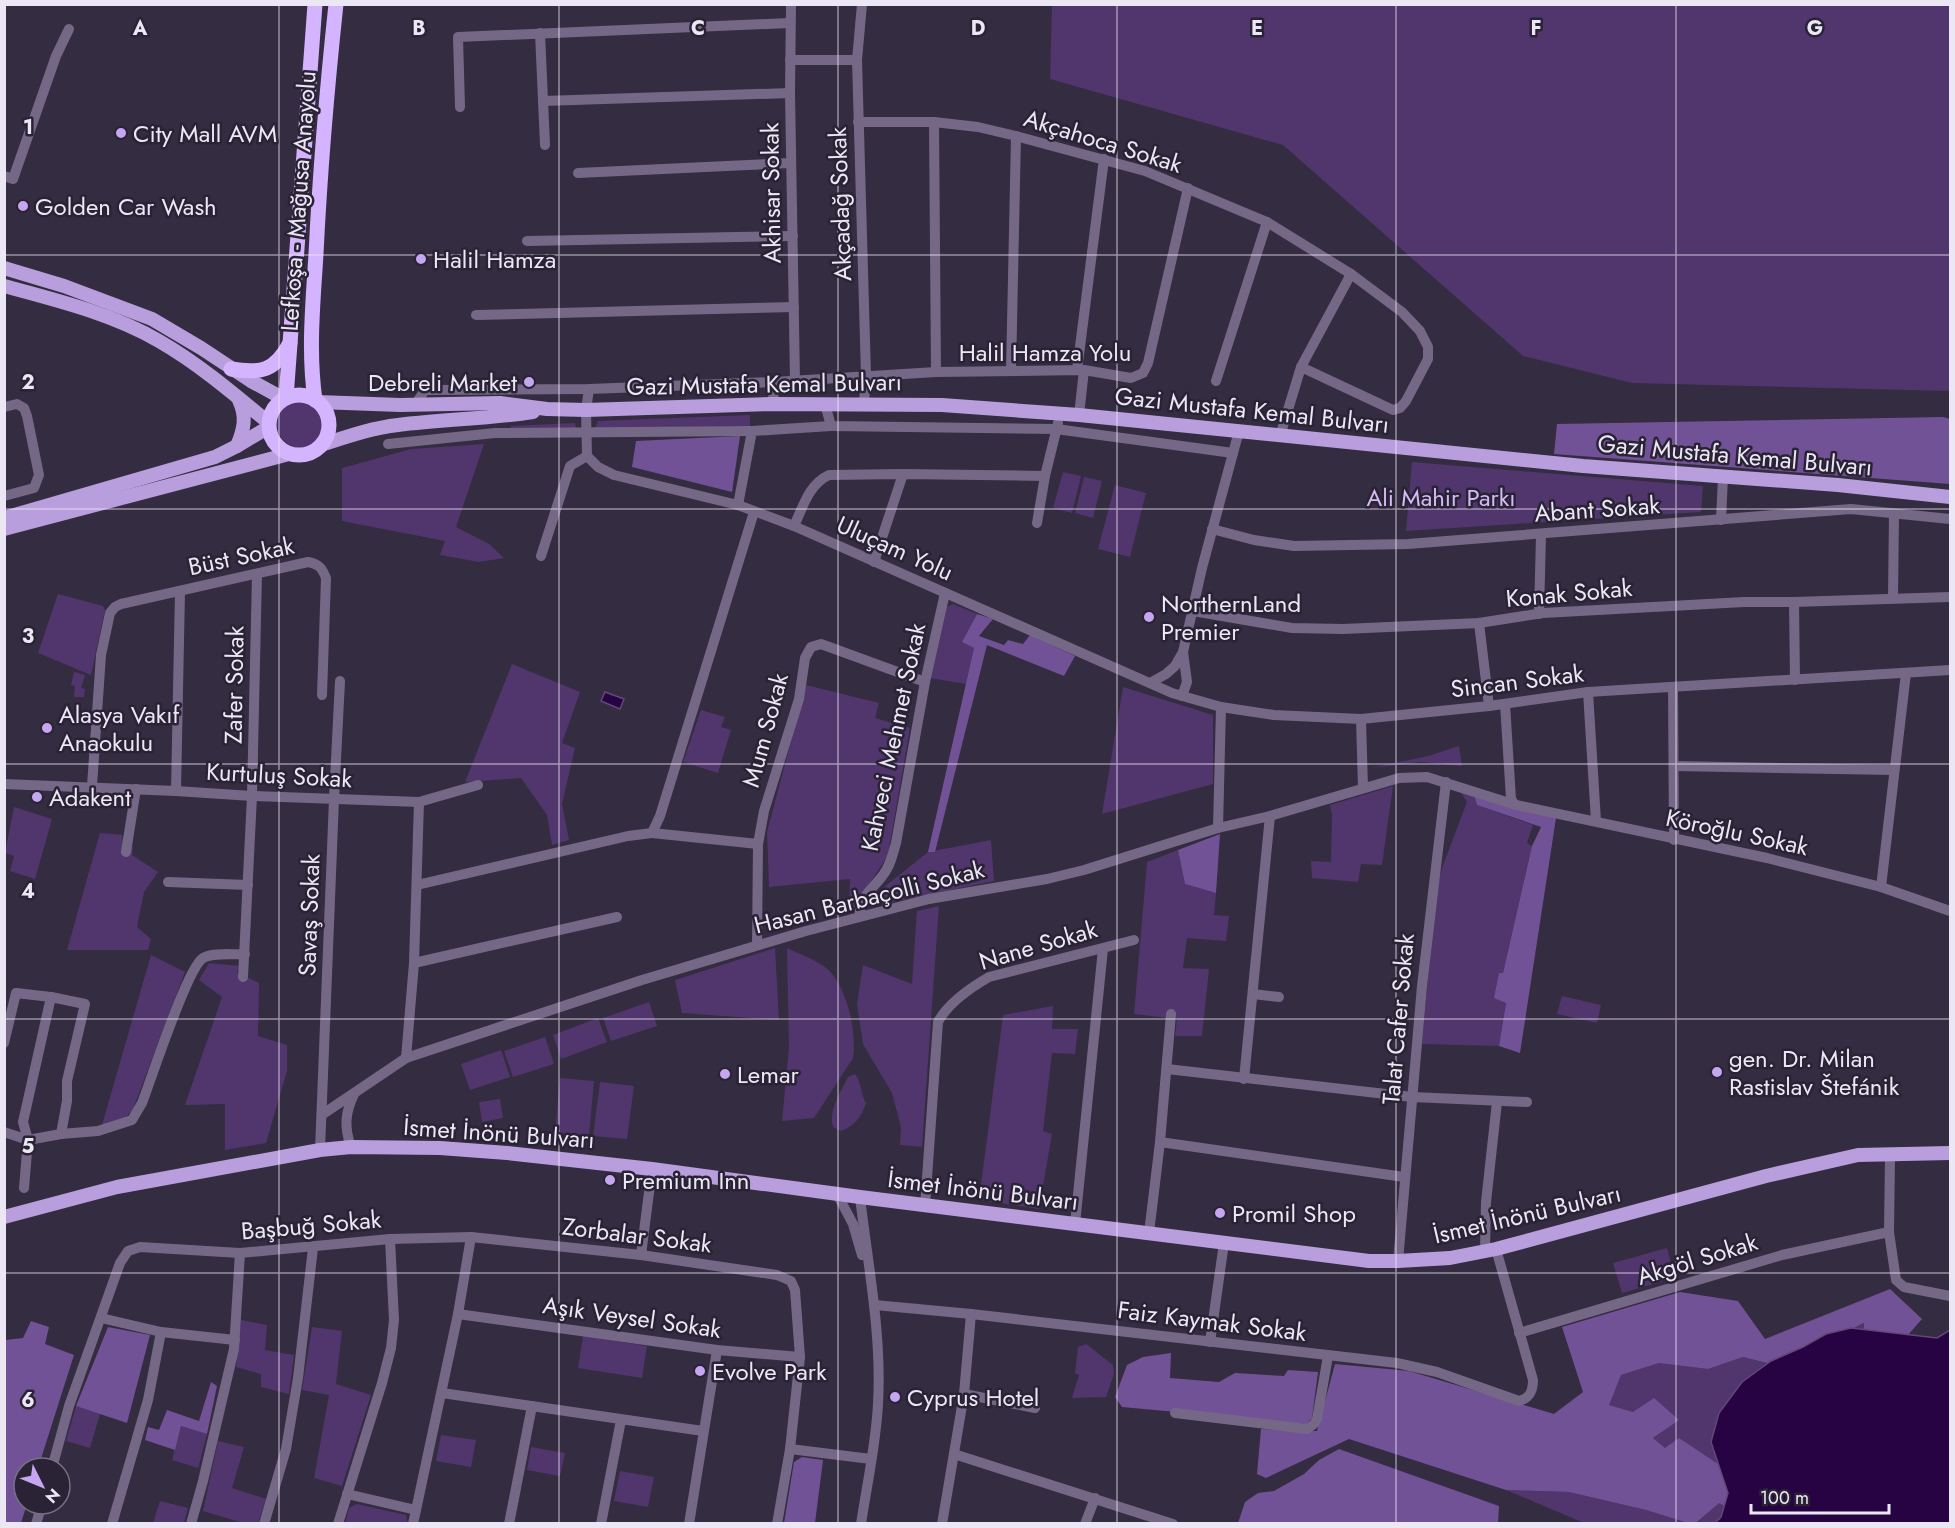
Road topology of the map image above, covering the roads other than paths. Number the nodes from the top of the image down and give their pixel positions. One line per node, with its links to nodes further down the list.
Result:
1 (315, 4): 30 (highway)
2 (336, 4): 43 (highway, Lefkoşa - Mağusa Anayolu)
3 (791, 4): 5 (street, Akhisar Sokak)
4 (862, 4): 9 (street, Akçadağ Sokak)
5 (790, 23): 7 (street); 8 (street, Akhisar Sokak)
6 (69, 29): 20 (street)
7 (540, 33): 11 (street); 12 (street)
8 (790, 60): 9 (street); 10 (street, Akhisar Sokak)
9 (857, 60): 13 (street, Akçadağ Sokak)
10 (790, 93): 11 (street); 18 (street, Akhisar Sokak)
11 (543, 101): 16 (street)
12 (460, 107)
13 (858, 122): 14 (street, Akçahoca Sokak); 36 (street, Akçadağ Sokak)
14 (934, 122): 15 (street, Akçahoca Sokak); 35 (street)
15 (1016, 136): 17 (street, Akçahoca Sokak); 34 (street)
16 (545, 145)
17 (1104, 159): 21 (street, Akçahoca Sokak); 33 (street)
18 (791, 163): 19 (street); 23 (street, Akhisar Sokak)
19 (579, 173)
20 (4, 176)
21 (1188, 188): 22 (street, Akçahoca Sokak); 33 (street, Halil Hamza Yolu)
22 (1267, 222): 26 (street, Akçahoca Sokak); 38 (street)
23 (793, 236): 24 (street); 28 (street, Akhisar Sokak)
24 (527, 241)
25 (4, 268): 32 (main road)
26 (1351, 274): 31 (street); 31 (street, Akçahoca Sokak)
27 (4, 286): 41 (main road)
28 (794, 307): 29 (street); 37 (street, Akhisar Sokak)
29 (476, 315)
30 (291, 340): 32 (highway); 42 (highway)
31 (1301, 367): 61 (street)
32 (231, 369): 42 (main road)
33 (1081, 370): 34 (street, Halil Hamza Yolu); 52 (street)
34 (1011, 371): 35 (street, Halil Hamza Yolu)
35 (936, 372): 36 (street, Halil Hamza Yolu)
36 (866, 376): 37 (street, Halil Hamza Yolu); 44 (street, Akçadağ Sokak)
37 (795, 380): 39 (street, Halil Hamza Yolu)
38 (1215, 381)
39 (774, 382): 40 (street, Halil Hamza Yolu); 45 (street)
40 (589, 389): 47 (street, Halil Hamza Yolu); 50 (street)
41 (238, 398): 54 (main road); 64 (main road)
42 (285, 398): 43 (highway); 54 (highway)
43 (316, 401): 47 (main road, Gazi Mustafa Kemal Bulvarı); 63 (highway)
44 (864, 403): 46 (main road, Gazi Mustafa Kemal Bulvarı); 51 (main road, Gazi Mustafa Kemal Bulvarı)
45 (773, 404): 46 (main road, Gazi Mustafa Kemal Bulvarı); 50 (main road, Gazi Mustafa Kemal Bulvarı)
46 (825, 404): 55 (street)
47 (415, 405): 49 (main road, Gazi Mustafa Kemal Bulvarı)
48 (4, 407): 71 (street)
49 (547, 409): 50 (main road, Gazi Mustafa Kemal Bulvarı); 53 (main road, Gazi Mustafa Kemal Bulvarı)
50 (586, 410): 59 (street)
51 (1061, 414): 52 (main road, Gazi Mustafa Kemal Bulvarı); 56 (street)
52 (1078, 415): 58 (main road, Gazi Mustafa Kemal Bulvarı)
53 (505, 416): 60 (street); 63 (main road, Gazi Mustafa Kemal Bulvarı)
54 (269, 425): 64 (main road); 66 (highway)
55 (831, 426): 56 (street); 57 (street)
56 (1056, 429): 65 (street); 69 (street)
57 (752, 431): 59 (street); 73 (street)
58 (1239, 431): 61 (main road, Gazi Mustafa Kemal Bulvarı); 65 (street)
59 (586, 432): 60 (street); 67 (street)
60 (505, 433): 62 (street)
61 (1280, 436): 70 (main road, Gazi Mustafa Kemal Bulvarı)
62 (388, 444)
63 (321, 445): 66 (highway)
64 (237, 446): 76 (main road)
65 (1233, 453): 82 (street)
66 (290, 454): 81 (main road)
67 (587, 456): 73 (street, Uluçam Yolu); 84 (street)
68 (903, 474): 69 (street); 80 (street); 85 (street)
69 (1045, 476): 79 (street)
70 (1723, 477): 72 (main road, Gazi Mustafa Kemal Bulvarı); 78 (street)
71 (4, 496)
72 (1950, 497)
73 (738, 505): 74 (street, Uluçam Yolu)
74 (754, 512): 80 (street, Uluçam Yolu); 126 (street)
75 (1894, 514): 77 (street, Abant Sokak); 78 (street, Abant Sokak); 90 (street)
76 (4, 518)
77 (1950, 519)
78 (1721, 520): 83 (street, Abant Sokak)
79 (1037, 523)
80 (794, 526): 85 (street, Uluçam Yolu)
81 (4, 529)
82 (1212, 529): 83 (street, Abant Sokak); 92 (street)
83 (1541, 535): 93 (street)
84 (541, 556)
85 (874, 562): 88 (street, Uluçam Yolu)
86 (257, 574): 87 (street, Büst Sokak); 105 (street, Büst Sokak); 119 (street, Zafer Sokak)
87 (180, 591): 115 (street, Büst Sokak); 118 (street)
88 (945, 592): 100 (street, Kahveci Mehmet Sokak); 101 (street, Uluçam Yolu)
89 (1950, 597): 90 (street, Konak Sokak)
90 (1893, 598): 91 (street, Konak Sokak)
91 (1794, 602): 93 (street, Konak Sokak); 98 (street)
92 (1193, 611): 94 (street, Konak Sokak); 95 (street)
93 (1539, 614): 94 (street, Konak Sokak)
94 (1479, 623): 107 (street)
95 (1183, 652): 101 (street); 104 (street)
96 (1950, 670): 97 (street, Sincan Sokak)
97 (1906, 674): 98 (street, Sincan Sokak); 111 (street)
98 (1795, 680): 102 (street, Sincan Sokak)
99 (340, 681): 105 (street, Savaş Sokak)
100 (924, 682): 128 (street, Mum Sokak); 135 (street, Kahveci Mehmet Sokak)
101 (1150, 682): 104 (street, Uluçam Yolu)
102 (1673, 687): 103 (street, Sincan Sokak); 110 (street)
103 (1588, 693): 106 (street, Sincan Sokak); 124 (street)
104 (1182, 696): 108 (street, Sincan Sokak)
105 (339, 700): 120 (street, Savaş Sokak)
106 (1505, 704): 107 (street, Sincan Sokak); 122 (street)
107 (1489, 706): 109 (street, Sincan Sokak)
108 (1221, 707): 109 (street, Sincan Sokak); 125 (street)
109 (1361, 719): 116 (street)
110 (1674, 766): 111 (street); 127 (street)
111 (1894, 770): 133 (street)
112 (1446, 782): 116 (street, Hasan Barbaçolli Sokak); 122 (street, Hasan Barbaçolli Sokak); 152 (street, Talat Cafer Sokak)
113 (4, 784): 115 (street, Kurtuluş Sokak)
114 (478, 785): 121 (street, Kurtuluş Sokak)
115 (92, 786): 117 (street, Kurtuluş Sokak)
116 (1363, 788): 123 (street, Hasan Barbaçolli Sokak)
117 (135, 789): 118 (street, Kurtuluş Sokak); 129 (street)
118 (176, 790): 119 (street, Kurtuluş Sokak)
119 (252, 796): 120 (street, Kurtuluş Sokak); 131 (street, Zafer Sokak)
120 (334, 799): 121 (street, Kurtuluş Sokak); 155 (street, Savaş Sokak)
121 (419, 802): 132 (street)
122 (1513, 802): 124 (street, Köroğlu Sokak)
123 (1270, 816): 125 (street, Hasan Barbaçolli Sokak); 143 (street)
124 (1596, 822): 127 (street, Köroğlu Sokak)
125 (1218, 828): 135 (street, Hasan Barbaçolli Sokak)
126 (651, 833): 128 (street); 132 (street)
127 (1674, 840): 133 (street, Köroğlu Sokak)
128 (758, 844): 138 (street, Mum Sokak)
129 (126, 852)
130 (168, 882): 131 (street)
131 (248, 885): 140 (street, Zafer Sokak)
132 (417, 885): 141 (street)
133 (1881, 887): 134 (street, Köroğlu Sokak)
134 (1950, 911)
135 (860, 916): 138 (street, Hasan Barbaçolli Sokak)
136 (617, 917): 141 (street)
137 (1134, 940): 139 (street, Nane Sokak)
138 (757, 945): 148 (street, Hasan Barbaçolli Sokak)
139 (1103, 949): 169 (street, Nane Sokak); 171 (street)
140 (244, 954): 142 (street, Zafer Sokak); 157 (street)
141 (414, 963): 148 (street)
142 (243, 977)
143 (1253, 994): 145 (street); 150 (street)
144 (51, 997): 147 (street); 157 (street); 158 (street)
145 (1279, 997)
146 (1171, 1014): 149 (street)
147 (4, 1043)
148 (406, 1058): 151 (street, Hasan Barbaçolli Sokak)
149 (1167, 1069): 150 (street); 159 (street)
150 (1244, 1078): 152 (street)
151 (354, 1093): 155 (street, Hasan Barbaçolli Sokak); 160 (street)
152 (1412, 1097): 153 (street); 165 (street, Talat Cafer Sokak)
153 (1497, 1102): 154 (street); 178 (street)
154 (1527, 1102)
155 (322, 1114): 161 (street, Savaş Sokak)
156 (4, 1132): 158 (street)
157 (62, 1134): 158 (street)
158 (28, 1140): 166 (street)
159 (1160, 1142): 165 (street); 173 (street)
160 (351, 1147): 161 (main road, İsmet İnönü Bulvarı); 164 (main road, İsmet İnönü Bulvarı)
161 (320, 1150): 170 (main road, İsmet İnönü Bulvarı)
162 (1890, 1154): 163 (main road, İsmet İnönü Bulvarı); 172 (street); 178 (main road, İsmet İnönü Bulvarı)
163 (1950, 1154)
164 (652, 1169): 167 (main road, İsmet İnönü Bulvarı); 180 (street)
165 (1404, 1177): 181 (street, Talat Cafer Sokak)
166 (24, 1188)
167 (837, 1194): 168 (main road, İsmet İnönü Bulvarı); 182 (street)
168 (860, 1197): 169 (main road, İsmet İnönü Bulvarı); 182 (street)
169 (925, 1206): 171 (main road, İsmet İnönü Bulvarı)
170 (4, 1217)
171 (1075, 1224): 173 (main road, İsmet İnönü Bulvarı)
172 (1889, 1232): 183 (street); 189 (street, Akgöl Sokak)
173 (1149, 1233): 176 (main road, İsmet İnönü Bulvarı)
174 (471, 1237): 175 (street, Başbuğ Sokak); 180 (street, Zorbalar Sokak); 185 (street)
175 (390, 1239): 177 (street, Başbuğ Sokak); 206 (street)
176 (1224, 1243): 181 (main road, İsmet İnönü Bulvarı); 191 (street)
177 (313, 1248): 179 (street, Başbuğ Sokak); 211 (street)
178 (1491, 1250): 181 (main road, İsmet İnönü Bulvarı); 189 (street)
179 (240, 1253): 187 (street, Başbuğ Sokak); 190 (street)
180 (640, 1255): 194 (street, Zorbalar Sokak)
181 (1398, 1261)
182 (870, 1282): 184 (street)
183 (1950, 1296)
184 (874, 1305): 186 (street, Faiz Kaymak Sokak); 205 (street)
185 (458, 1314): 192 (street, Aşık Veysel Sokak); 195 (street)
186 (970, 1314): 191 (street, Faiz Kaymak Sokak); 196 (street)
187 (101, 1318): 188 (street); 204 (street)
188 (161, 1332): 190 (street); 209 (street)
189 (1519, 1333): 193 (street, Faiz Kaymak Sokak)
190 (235, 1340): 210 (street)
191 (1210, 1342): 193 (street, Faiz Kaymak Sokak)
192 (717, 1350): 194 (street, Aşık Veysel Sokak); 201 (street)
193 (1328, 1356): 199 (street)
194 (800, 1357): 202 (street)
195 (442, 1393): 197 (street); 208 (street)
196 (964, 1394): 198 (street); 203 (street)
197 (532, 1406): 200 (street); 214 (street)
198 (1035, 1408)
199 (1175, 1413)
200 (621, 1420): 201 (street); 215 (street)
201 (703, 1431): 216 (street)
202 (790, 1449): 205 (street); 217 (street)
203 (954, 1454): 207 (street); 219 (street)
204 (55, 1456)
205 (871, 1459): 218 (street)
206 (347, 1494): 208 (street); 212 (street)
207 (1095, 1498): 220 (street); 221 (street)
208 (416, 1510): 213 (street)
209 (112, 1524)
210 (191, 1524)
211 (264, 1524)
212 (338, 1524)
213 (413, 1524)
214 (509, 1524)
215 (601, 1524)
216 (689, 1524)
217 (777, 1524)
218 (861, 1524)
219 (942, 1524)
220 (1085, 1524)
221 (1173, 1524)

